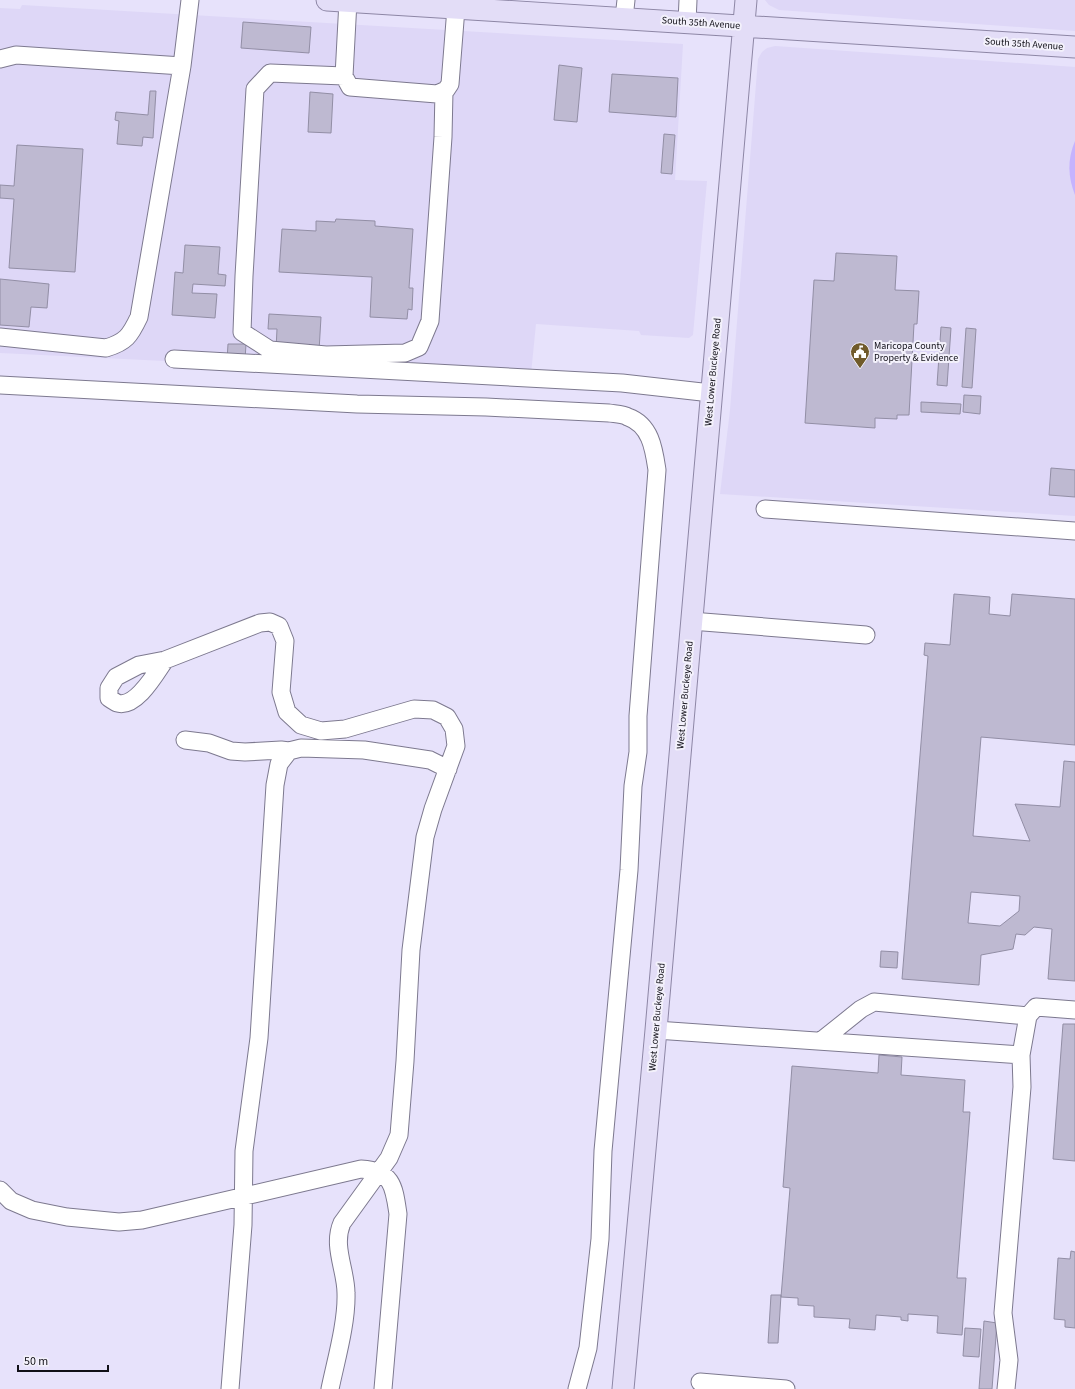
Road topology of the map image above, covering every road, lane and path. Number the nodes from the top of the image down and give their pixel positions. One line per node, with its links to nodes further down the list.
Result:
1 (190, 0): 13 (lane)
2 (688, 0): 9 (lane)
3 (746, 0): 10 (main road, West Lower Buckeye Road)
4 (337, 1): 5 (main road, South 35th Avenue); 14 (lane)
5 (421, 3): 7 (main road, South 35th Avenue)
6 (503, 5): 7 (main road, South 35th Avenue); 8 (main road, South 35th Avenue)
7 (456, 8): 15 (lane)
8 (625, 9): 9 (main road, South 35th Avenue)
9 (687, 22): 10 (main road, South 35th Avenue)
10 (744, 26): 11 (main road, South 35th Avenue); 19 (main road, West Lower Buckeye Road)
11 (1075, 47)
12 (0, 59): 13 (lane)
13 (182, 66): 16 (lane)
14 (344, 76): 15 (lane); 15 (lane)
15 (444, 91)
16 (0, 337)
17 (174, 360): 19 (lane)
18 (0, 385): 40 (lane)
19 (711, 393): 22 (main road, West Lower Buckeye Road)
20 (765, 509): 21 (lane)
21 (1075, 531)
22 (691, 621): 23 (lane); 30 (main road, West Lower Buckeye Road)
23 (866, 635)
24 (165, 660): 27 (lane)
25 (185, 740): 26 (lane)
26 (289, 751): 27 (lane); 35 (lane)
27 (448, 769): 33 (lane)
28 (1075, 1010): 29 (lane)
29 (1028, 1016): 31 (lane); 32 (lane)
30 (656, 1030): 31 (lane); 41 (main road, West Lower Buckeye Road)
31 (821, 1041): 32 (lane)
32 (1021, 1055): 43 (lane)
33 (378, 1173): 35 (lane); 38 (lane); 39 (lane)
34 (0, 1190): 35 (lane)
35 (243, 1196): 37 (lane)
36 (700, 1382): 42 (lane)
37 (230, 1389)
38 (330, 1389)
39 (383, 1389)
40 (577, 1389)
41 (623, 1389)
42 (786, 1389)
43 (1006, 1389)

